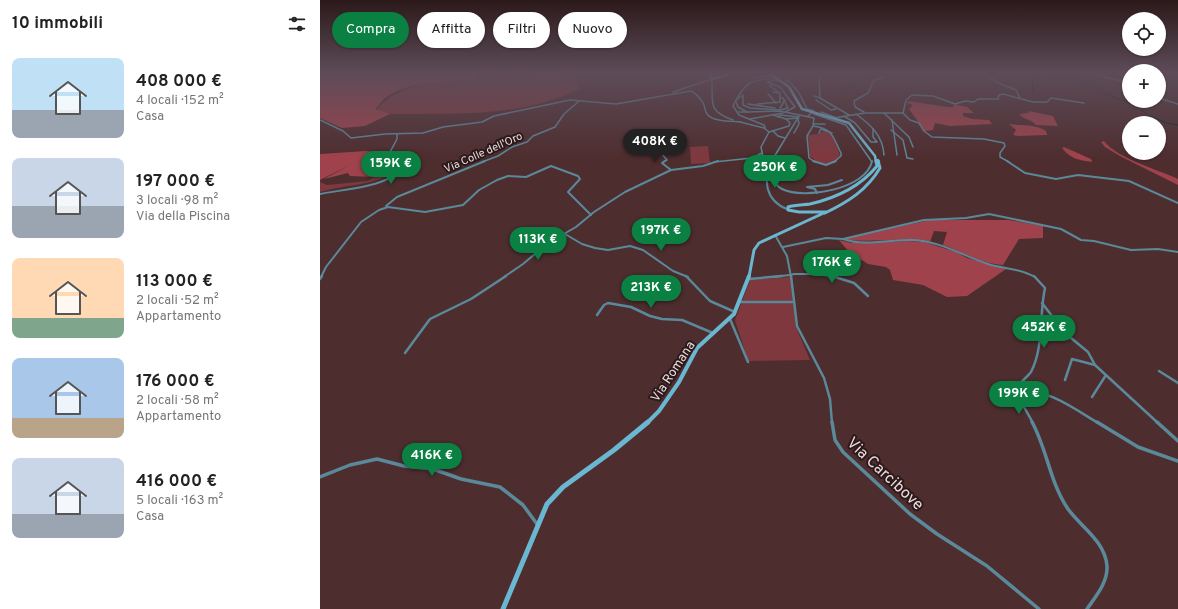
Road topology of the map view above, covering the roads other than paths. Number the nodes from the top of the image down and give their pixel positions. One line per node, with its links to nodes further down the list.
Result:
1 (563, 100): 65 (street)
2 (579, 100): 82 (street, Via Colle dell'Oro)
3 (583, 100): 4 (street)
4 (644, 100)
5 (701, 100): 54 (street)
6 (712, 100): 54 (street)
7 (743, 100): 30 (street)
8 (773, 100): 28 (street)
9 (785, 100): 31 (street); 37 (street)
10 (791, 100): 37 (street)
11 (798, 100): 34 (street)
12 (803, 100): 40 (street)
13 (816, 100): 33 (street)
14 (824, 100): 33 (street)
15 (855, 100): 42 (street)
16 (906, 100): 43 (street)
17 (945, 100): 18 (street)
18 (964, 100)
19 (1031, 100): 20 (street)
20 (1049, 100)
21 (1067, 100): 26 (street)
22 (1167, 100): 29 (street)
23 (736, 101): 35 (street); 36 (street)
24 (780, 102): 28 (street); 31 (street)
25 (751, 103): 27 (street)
26 (1084, 103)
27 (754, 104): 28 (street); 30 (street); 32 (street)
28 (776, 104)
29 (1178, 104)
30 (743, 105): 32 (street)
31 (782, 105): 37 (street)
32 (769, 108): 37 (street)
33 (836, 108): 45 (street)
34 (802, 109): 40 (street); 46 (street)
35 (737, 112): 36 (street); 50 (street)
36 (748, 112): 37 (street)
37 (781, 112): 46 (street); 46 (street); 50 (street); 51 (street)
38 (821, 112): 49 (street)
39 (882, 112): 42 (street); 43 (street); 53 (street)
40 (813, 113): 48 (street); 49 (street); 79 (street)
41 (839, 113): 47 (street)
42 (865, 113): 44 (street)
43 (903, 113): 81 (street)
44 (856, 114): 45 (street); 58 (street)
45 (849, 115): 47 (street)
46 (799, 116): 48 (street); 51 (street); 63 (street); 68 (street)
47 (844, 116): 49 (street); 58 (street)
48 (808, 117): 55 (street)
49 (836, 118): 74 (street)
50 (750, 119): 57 (street)
51 (786, 119): 61 (street)
52 (320, 120): 65 (street)
53 (892, 120): 60 (street); 69 (street)
54 (741, 122): 57 (street)
55 (813, 126): 56 (street); 56 (street); 59 (street)
56 (824, 127): 64 (street)
57 (766, 128): 62 (street)
58 (873, 129): 72 (street)
59 (812, 130)
60 (891, 130): 73 (street); 75 (street)
61 (773, 131): 62 (street); 66 (street)
62 (769, 132): 71 (street)
63 (794, 133)
64 (819, 133)
65 (397, 134): 80 (street)
66 (776, 134): 67 (street); 68 (street)
67 (774, 136)
68 (785, 138): 76 (street)
69 (913, 147)
70 (662, 149): 77 (street)
71 (762, 153): 76 (street); 77 (street)
72 (884, 155)
73 (897, 155)
74 (875, 157): 83 (street); 84 (street, Via Romana)
75 (913, 159)
76 (767, 169): 79 (street); 83 (street)
77 (671, 170): 85 (street)
78 (842, 180): 79 (street)
79 (817, 193)
80 (320, 194)
81 (1178, 203)
82 (386, 207): 85 (street); 91 (street, Via Colle dell'Oro)
83 (787, 209): 84 (street)
84 (824, 214): 87 (street, Via Romana)
85 (591, 215): 86 (street)
86 (566, 234): 97 (street); 101 (street)
87 (775, 235): 89 (street, Via Carcibove); 92 (street, Via Romana)
88 (843, 239): 89 (street); 90 (street); 96 (street)
89 (783, 247): 115 (street, Via Carcibove)
90 (1178, 252)
91 (320, 279)
92 (749, 279): 93 (street, bridge); 94 (street, Via Romana)
93 (868, 296)
94 (740, 302): 95 (street); 97 (street, Via Romana)
95 (792, 302)
96 (1042, 302): 103 (street); 108 (street)
97 (735, 312): 99 (street, Via Romana)
98 (597, 315): 100 (street)
99 (730, 319): 100 (street, Via Romana); 102 (street)
100 (713, 333): 113 (street, Via Romana)
101 (405, 353)
102 (748, 362)
103 (1095, 365): 105 (street); 106 (street)
104 (1159, 371): 107 (street)
105 (1106, 375): 109 (street); 110 (street)
106 (1065, 380)
107 (1178, 384)
108 (1019, 392): 111 (street); 116 (street)
109 (1092, 397)
110 (1178, 441)
111 (1178, 461)
112 (320, 477): 113 (street)
113 (537, 524): 114 (street, Via Romana)
114 (503, 609)
115 (1039, 609)
116 (1087, 609)

